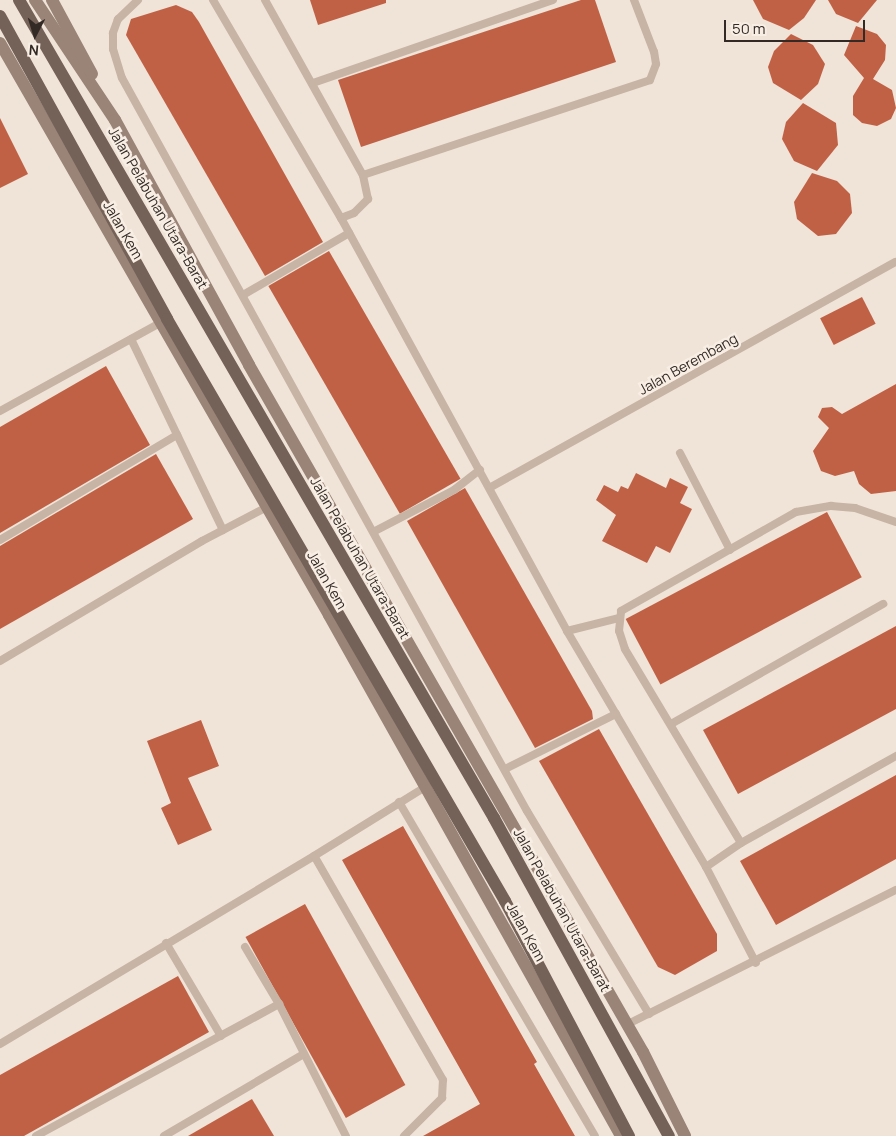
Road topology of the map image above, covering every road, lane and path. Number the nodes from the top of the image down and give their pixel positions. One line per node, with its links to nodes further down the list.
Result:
1 (19, 0): 61 (main road, Jalan Pelabuhan Utara-Barat)
2 (35, 0): 12 (street)
3 (52, 0): 12 (street)
4 (138, 0): 17 (lane)
5 (213, 0): 14 (lane)
6 (265, 0): 11 (lane)
7 (554, 0): 11 (lane)
8 (634, 0): 13 (lane)
9 (0, 16): 60 (main road)
10 (0, 42): 18 (street, Jalan Kem)
11 (313, 83): 13 (lane)
12 (100, 93): 50 (street)
13 (363, 176): 14 (lane)
14 (341, 218): 15 (lane)
15 (349, 233): 17 (lane); 23 (lane)
16 (896, 262): 24 (lane, Jalan Berembang)
17 (243, 296): 28 (lane)
18 (160, 323): 19 (lane); 25 (street, Jalan Kem)
19 (131, 340): 20 (lane); 21 (lane)
20 (0, 411)
21 (177, 435): 27 (lane); 29 (lane)
22 (680, 453): 30 (lane)
23 (480, 470): 24 (lane); 28 (lane)
24 (491, 487): 33 (lane)
25 (267, 507): 27 (lane); 39 (street, Jalan Kem)
26 (896, 522): 30 (lane)
27 (223, 530): 34 (lane)
28 (375, 531): 38 (lane)
29 (0, 540)
30 (730, 550): 32 (lane)
31 (883, 604): 36 (lane)
32 (619, 618): 33 (lane); 36 (lane)
33 (567, 631): 35 (lane)
34 (0, 661)
35 (616, 714): 38 (lane); 43 (lane)
36 (671, 724): 41 (lane)
37 (896, 756): 41 (lane)
38 (505, 769): 49 (lane)
39 (427, 786): 40 (lane); 59 (street, Jalan Kem)
40 (399, 802): 42 (lane); 58 (lane)
41 (741, 842): 43 (lane)
42 (314, 856): 45 (lane); 57 (lane)
43 (706, 867): 47 (lane)
44 (896, 890): 47 (lane)
45 (166, 943): 51 (lane); 52 (lane)
46 (245, 947): 48 (lane)
47 (756, 963): 49 (lane)
48 (279, 1004): 51 (lane); 53 (lane)
49 (649, 1014): 50 (lane)
50 (626, 1025): 62 (street)
51 (221, 1036): 54 (lane)
52 (0, 1044)
53 (304, 1054): 55 (lane); 56 (lane)
54 (36, 1136)
55 (164, 1136)
56 (346, 1136)
57 (404, 1136)
58 (595, 1136)
59 (621, 1136)
60 (629, 1136)
61 (668, 1136)
62 (685, 1136)

